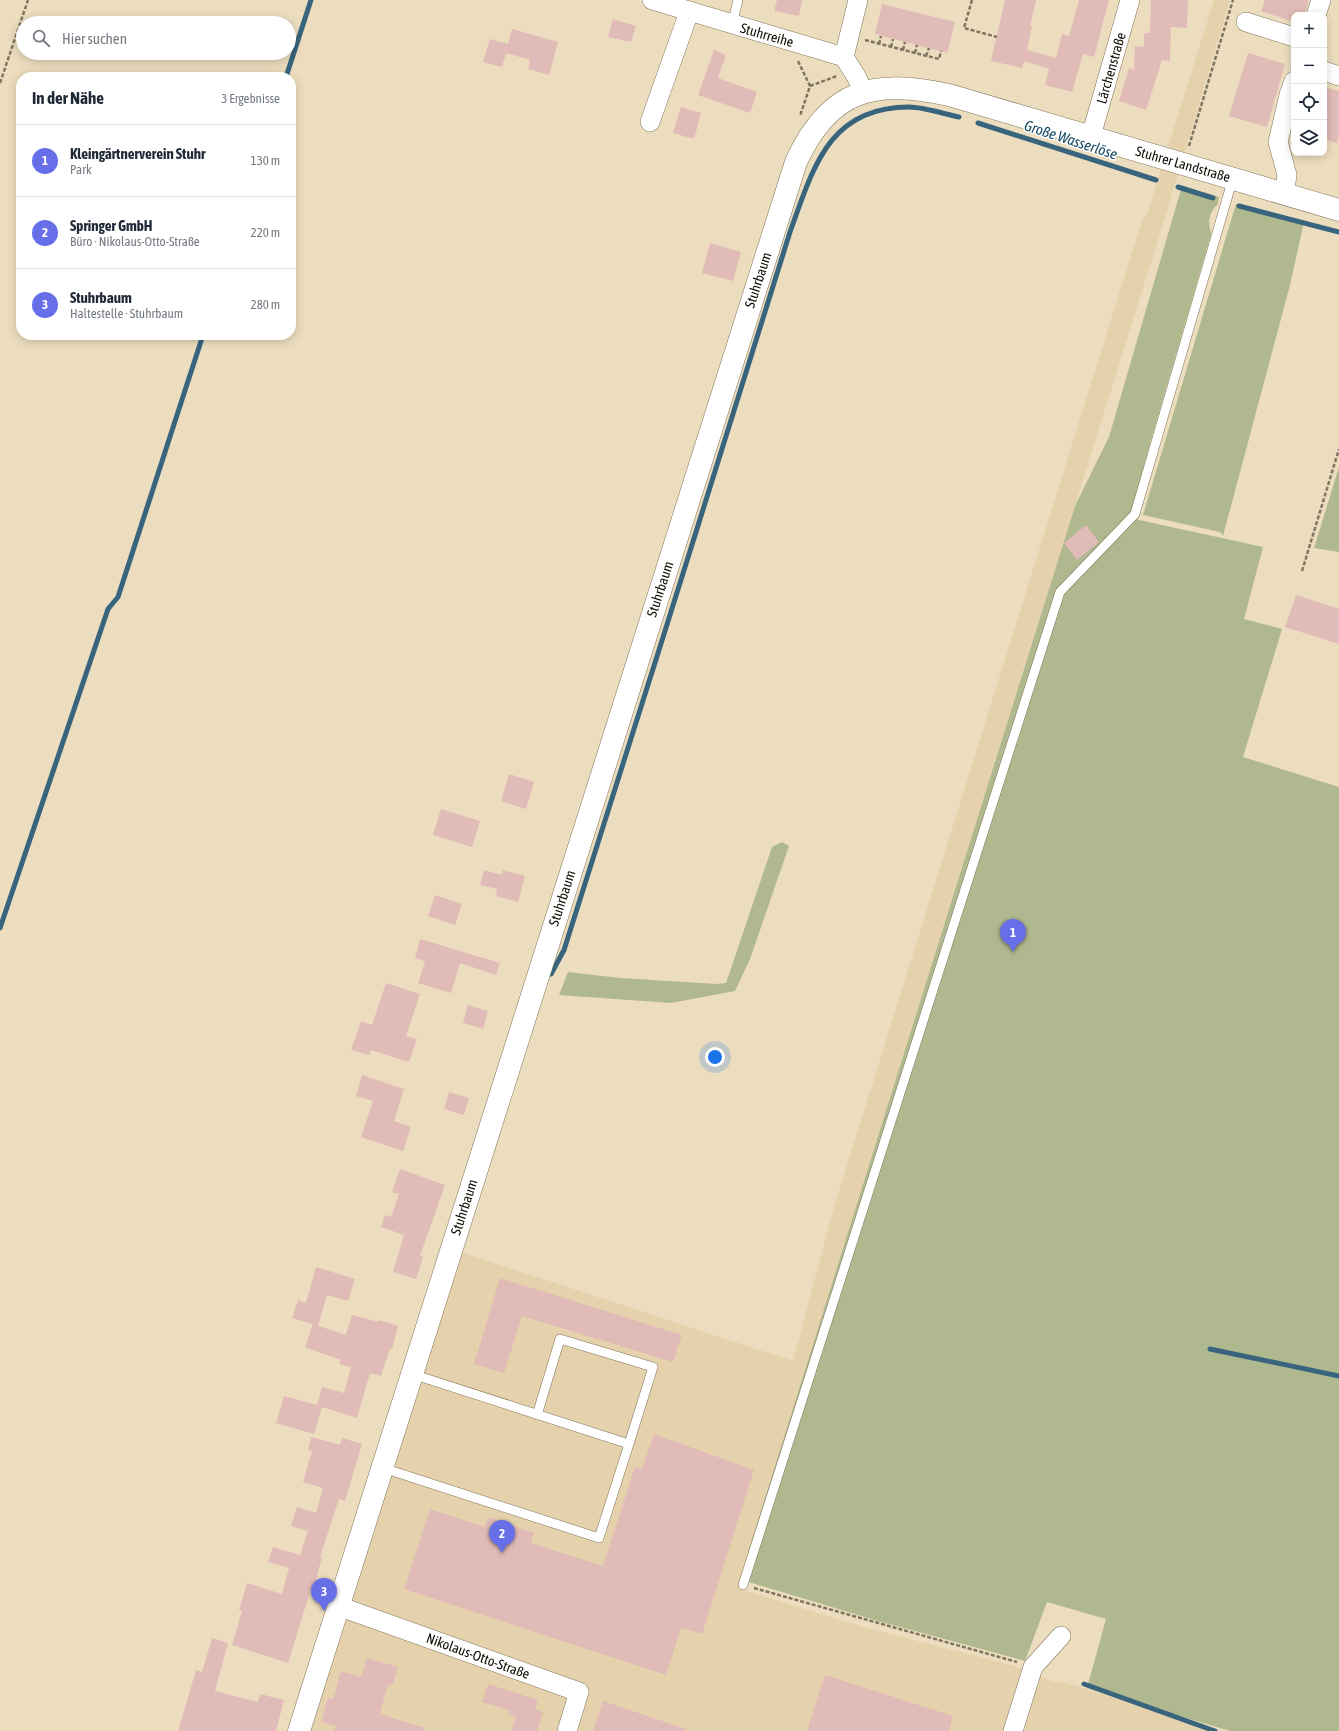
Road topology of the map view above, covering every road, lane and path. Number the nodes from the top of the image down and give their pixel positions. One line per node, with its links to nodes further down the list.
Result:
1 (28, 0): 11 (path)
2 (652, 0): 9 (street, Stuhrreihe)
3 (738, 0): 13 (lane)
4 (858, 0): 15 (street)
5 (972, 0): 17 (path)
6 (1130, 0): 39 (street, Lärchenstraße)
7 (1233, 0): 40 (path)
8 (1320, 0): 10 (street)
9 (690, 12): 13 (street, Stuhrreihe); 37 (street)
10 (1317, 12)
11 (23, 16)
12 (1246, 22): 18 (street)
13 (732, 25): 20 (street, Stuhrreihe)
14 (16, 36): 33 (path)
15 (849, 36): 22 (path); 30 (street)
16 (881, 36): 22 (path)
17 (997, 36)
18 (1291, 36)
19 (893, 39): 24 (path)
20 (788, 41): 30 (street, Stuhrreihe); 35 (path)
21 (905, 42): 26 (path)
22 (879, 44): 24 (path)
23 (917, 45): 28 (path)
24 (891, 47): 26 (path)
25 (929, 48): 29 (path)
26 (903, 50): 28 (path)
27 (941, 51): 29 (path)
28 (915, 53): 29 (path)
29 (926, 56)
30 (848, 64): 35 (path); 36 (street)
31 (1327, 72): 32 (street)
32 (1339, 76)
33 (0, 83)
34 (1293, 84): 42 (street)
35 (810, 86): 38 (path)
36 (864, 93): 39 (street, Stuhrer Landstraße); 46 (street, Stuhrbaum)
37 (650, 122)
38 (798, 124)
39 (1090, 136): 40 (street, Stuhrer Landstraße)
40 (1184, 164): 41 (street, Stuhrer Landstraße)
41 (1233, 178): 42 (street, Stuhrer Landstraße); 50 (lane)
42 (1284, 195): 43 (street, Stuhrer Landstraße)
43 (1339, 210)
44 (1339, 449): 45 (path)
45 (1302, 571)
46 (412, 1374): 47 (lane); 49 (street, Stuhrbaum)
47 (537, 1415): 48 (lane); 48 (lane)
48 (629, 1444): 49 (lane)
49 (382, 1468): 51 (street, Stuhrbaum)
50 (744, 1585): 53 (path)
51 (338, 1606): 54 (street, Stuhrbaum); 55 (street, Nikolaus-Otto-Straße)
52 (1061, 1636): 53 (street)
53 (1033, 1667): 56 (street)
54 (298, 1731)
55 (567, 1731)
56 (1013, 1731)

